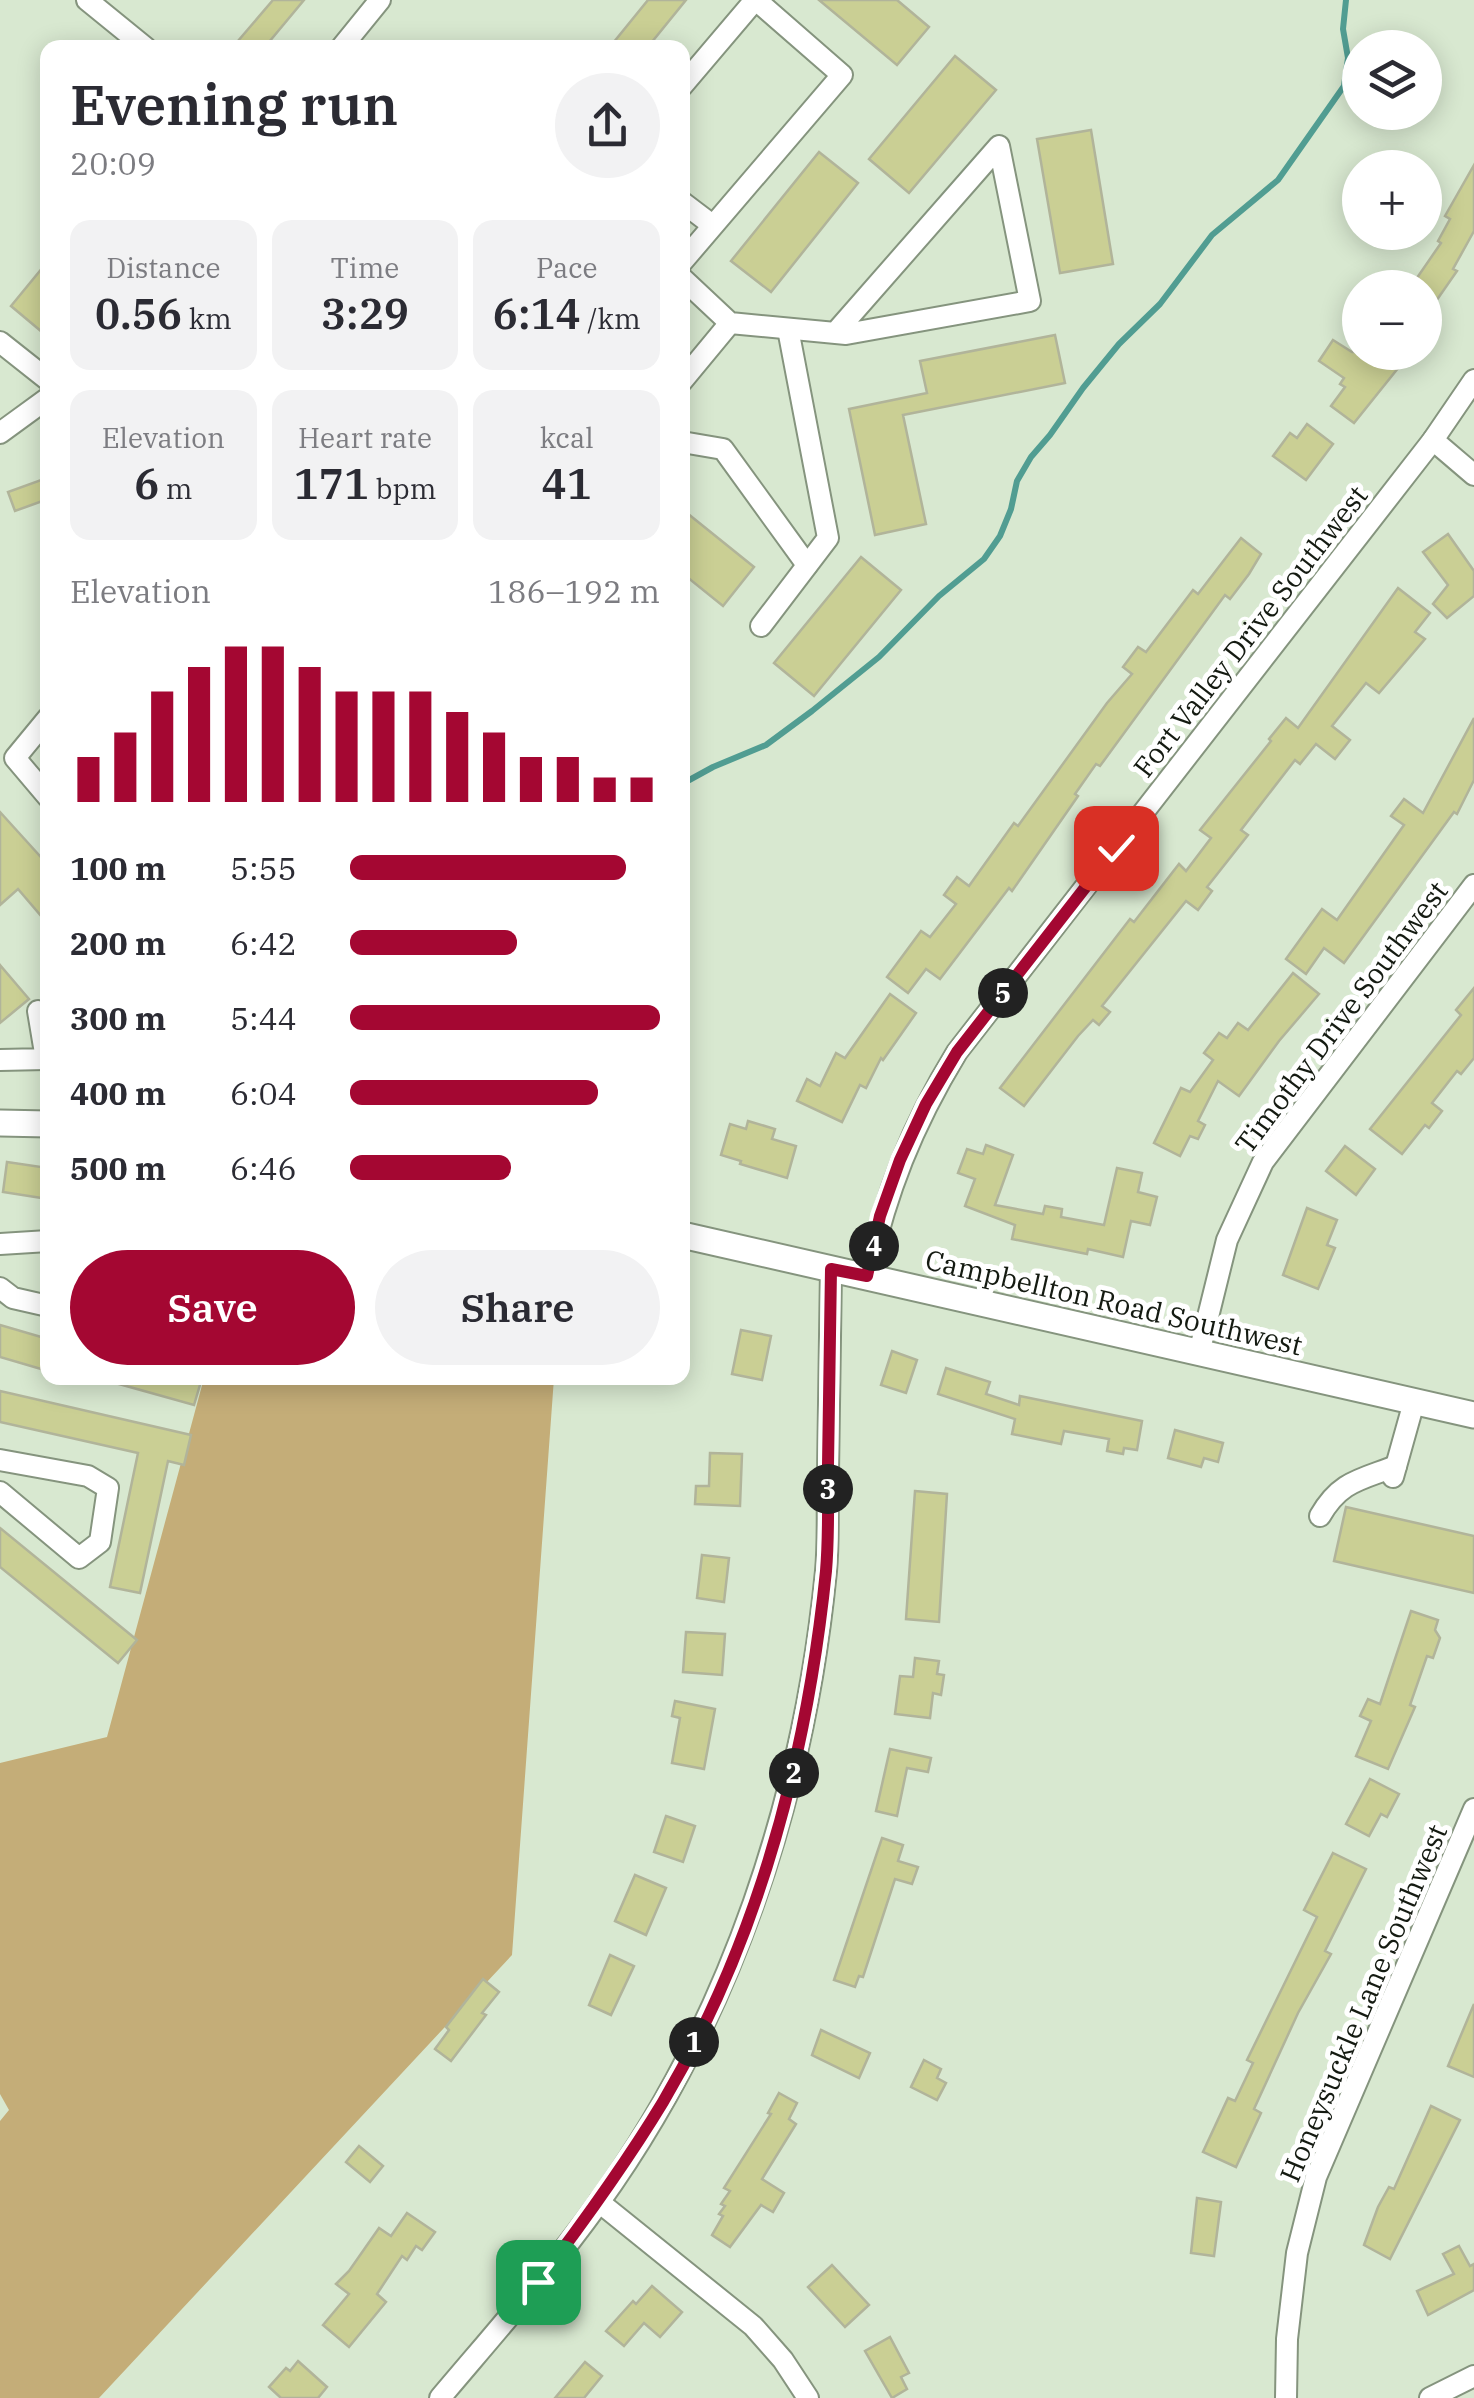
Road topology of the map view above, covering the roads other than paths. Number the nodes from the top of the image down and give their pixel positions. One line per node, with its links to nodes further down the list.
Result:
1 (87, 0): 4 (street)
2 (380, 0): 5 (street)
3 (755, 0): 6 (street); 8 (street)
4 (136, 40)
5 (347, 40)
6 (690, 77)
7 (690, 208): 8 (street)
8 (712, 224): 9 (street)
9 (690, 252)
10 (690, 286): 11 (street)
11 (730, 323): 12 (street); 15 (street)
12 (788, 328): 13 (street); 23 (street)
13 (834, 333): 13 (street)
14 (0, 342): 16 (street)
15 (690, 371)
16 (40, 374)
17 (1474, 380): 20 (street, Fort Valley Drive Southwest)
18 (40, 404): 19 (street)
19 (0, 433)
20 (1433, 440): 22 (street); 38 (street, Fort Valley Drive Southwest)
21 (690, 443): 23 (street)
22 (1474, 475)
23 (807, 565): 24 (street)
24 (761, 626)
25 (40, 728): 26 (street)
26 (40, 787)
27 (1474, 885): 41 (street, Timothy Drive Southwest)
28 (38, 1011): 29 (street)
29 (40, 1022)
30 (0, 1060): 31 (street)
31 (40, 1062)
32 (0, 1123): 33 (main road)
33 (40, 1124)
34 (690, 1237): 37 (main road, Campbellton Road Southwest)
35 (40, 1242): 36 (street)
36 (0, 1244)
37 (831, 1269): 38 (main road, Campbellton Road Southwest); 48 (street)
38 (867, 1276): 41 (main road, Campbellton Road Southwest)
39 (0, 1288): 40 (street)
40 (40, 1304)
41 (1199, 1352): 42 (main road, Campbellton Road Southwest)
42 (1414, 1402): 43 (main road, Campbellton Road Southwest); 46 (street)
43 (1474, 1416)
44 (0, 1460): 45 (street)
45 (0, 1492)
46 (1320, 1516)
47 (1474, 1809): 52 (street, Honeysuckle Lane Southwest)
48 (599, 2202): 50 (street); 51 (street)
49 (1474, 2376): 53 (street)
50 (440, 2398)
51 (808, 2398)
52 (1286, 2398)
53 (1430, 2398)

